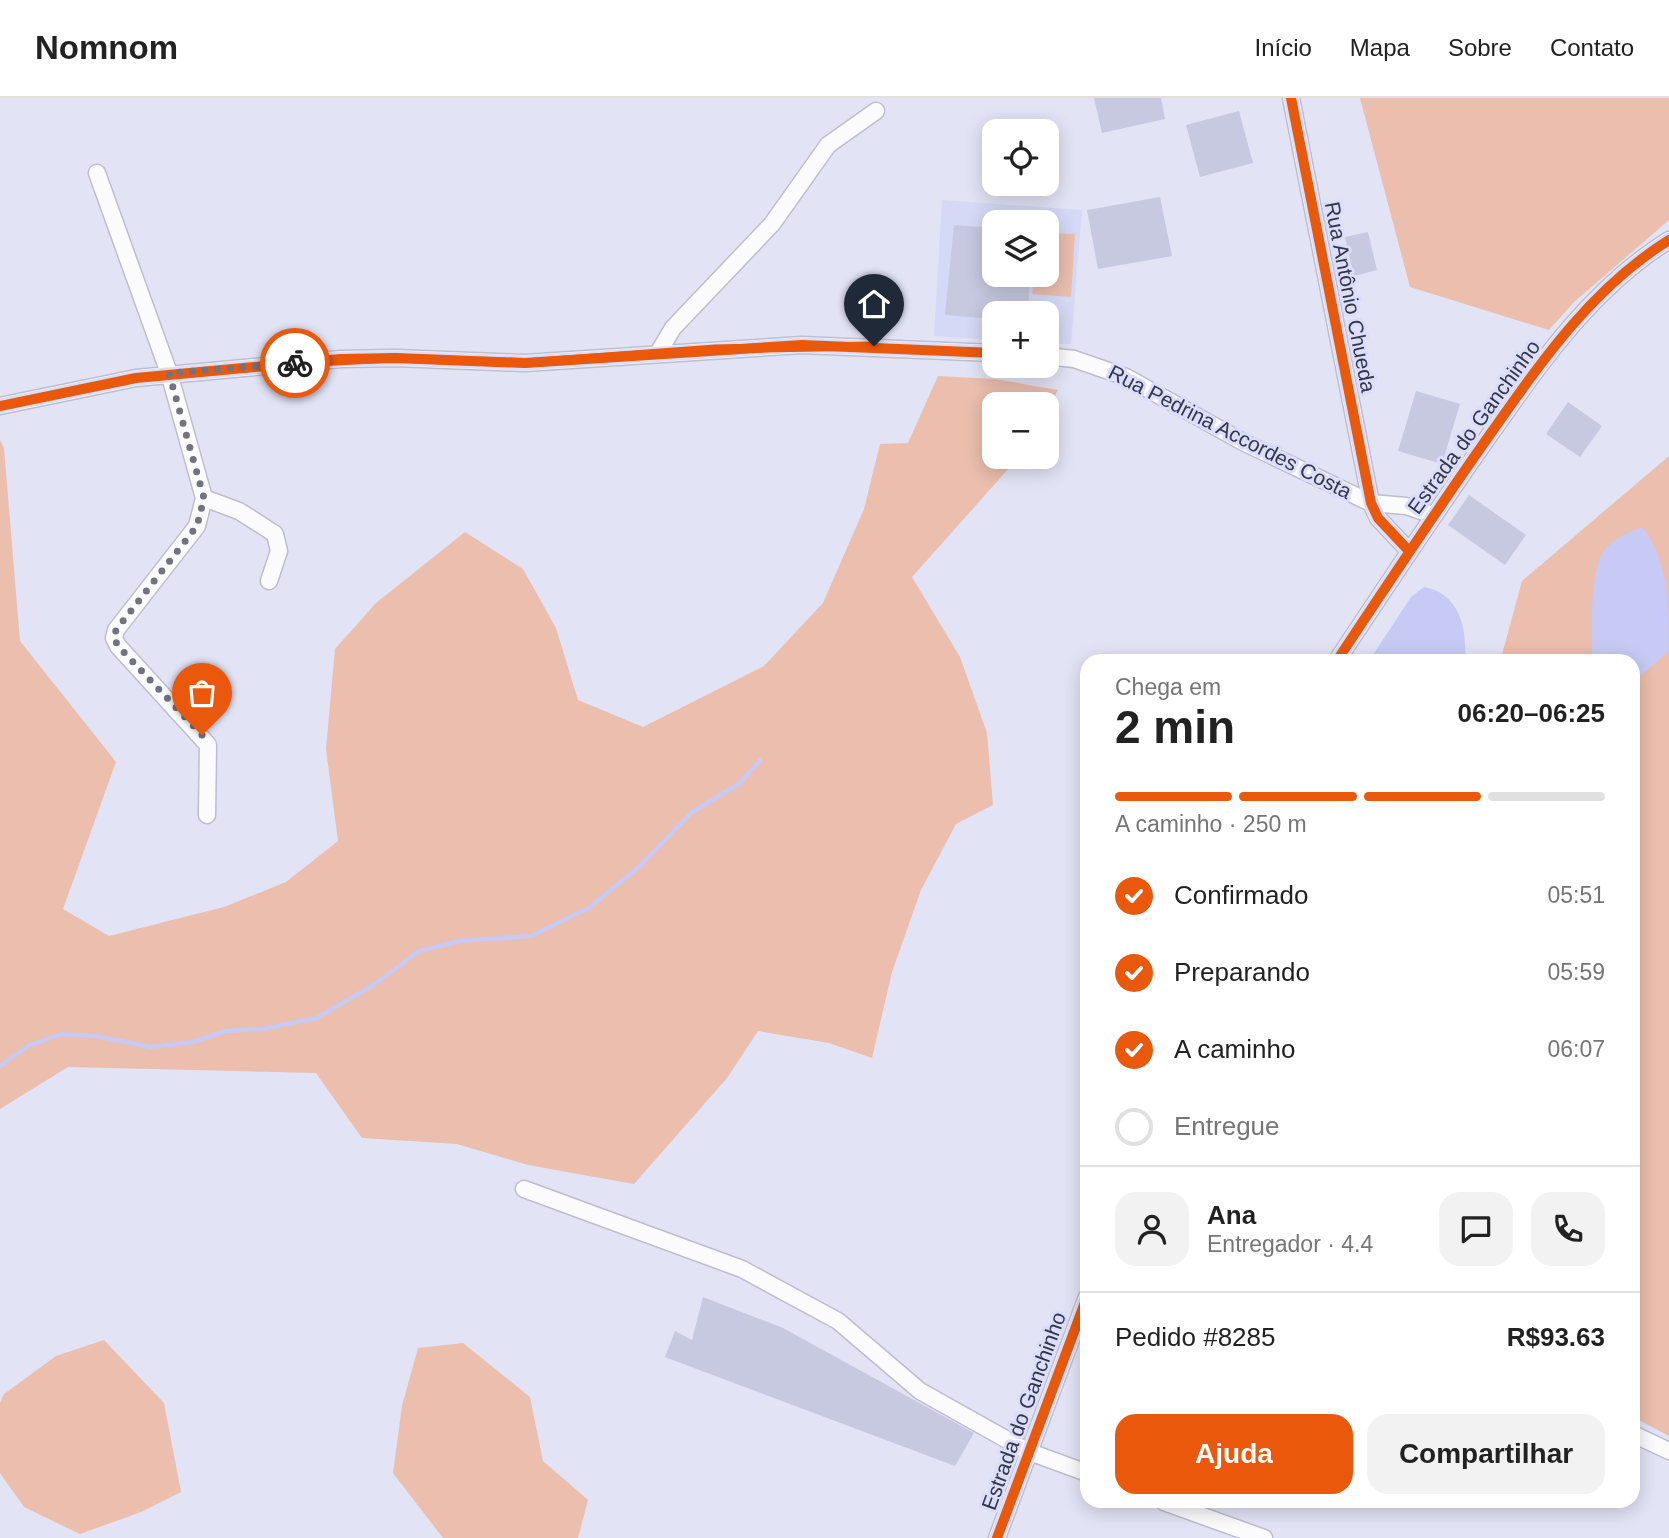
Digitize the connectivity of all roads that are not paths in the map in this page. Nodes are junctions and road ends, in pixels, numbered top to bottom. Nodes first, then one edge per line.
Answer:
1 (1291, 98) edge
2 (876, 111) dead end
3 (97, 173) dead end
4 (1669, 240) edge
5 (982, 352) edge
6 (658, 353) junction
7 (1059, 357) edge
8 (169, 373) junction
9 (0, 406) edge
10 (204, 498) junction
11 (1371, 503) junction
12 (1433, 516) junction
13 (1409, 551) junction
14 (269, 581) dead end
15 (1341, 654) edge
16 (207, 815) dead end
17 (524, 1189) dead end
18 (1080, 1315) edge
19 (1640, 1437) edge
20 (1027, 1451) junction
21 (1669, 1451) edge
22 (1080, 1470) edge
23 (1181, 1508) edge
24 (997, 1538) edge
25 (1264, 1538) edge

1 - 11 street, Rua Antônio Chueda
2 - 6 street
3 - 8 street
4 - 12 street, Estrada do Ganchinho
5 - 6 street
6 - 8 street
7 - 11 street, Rua Pedrina Accordes Costa
8 - 9 street
8 - 10 street
10 - 14 street
10 - 16 street
11 - 12 street, Rua Pedrina Accordes Costa
11 - 13 street, Rua Pedrina Accordes Costa
12 - 13 street, Estrada do Ganchinho
13 - 15 street, Estrada do Ganchinho
17 - 20 street
18 - 20 street, Estrada do Ganchinho
19 - 21 street
20 - 22 street
20 - 24 street, Estrada do Ganchinho
23 - 25 street

